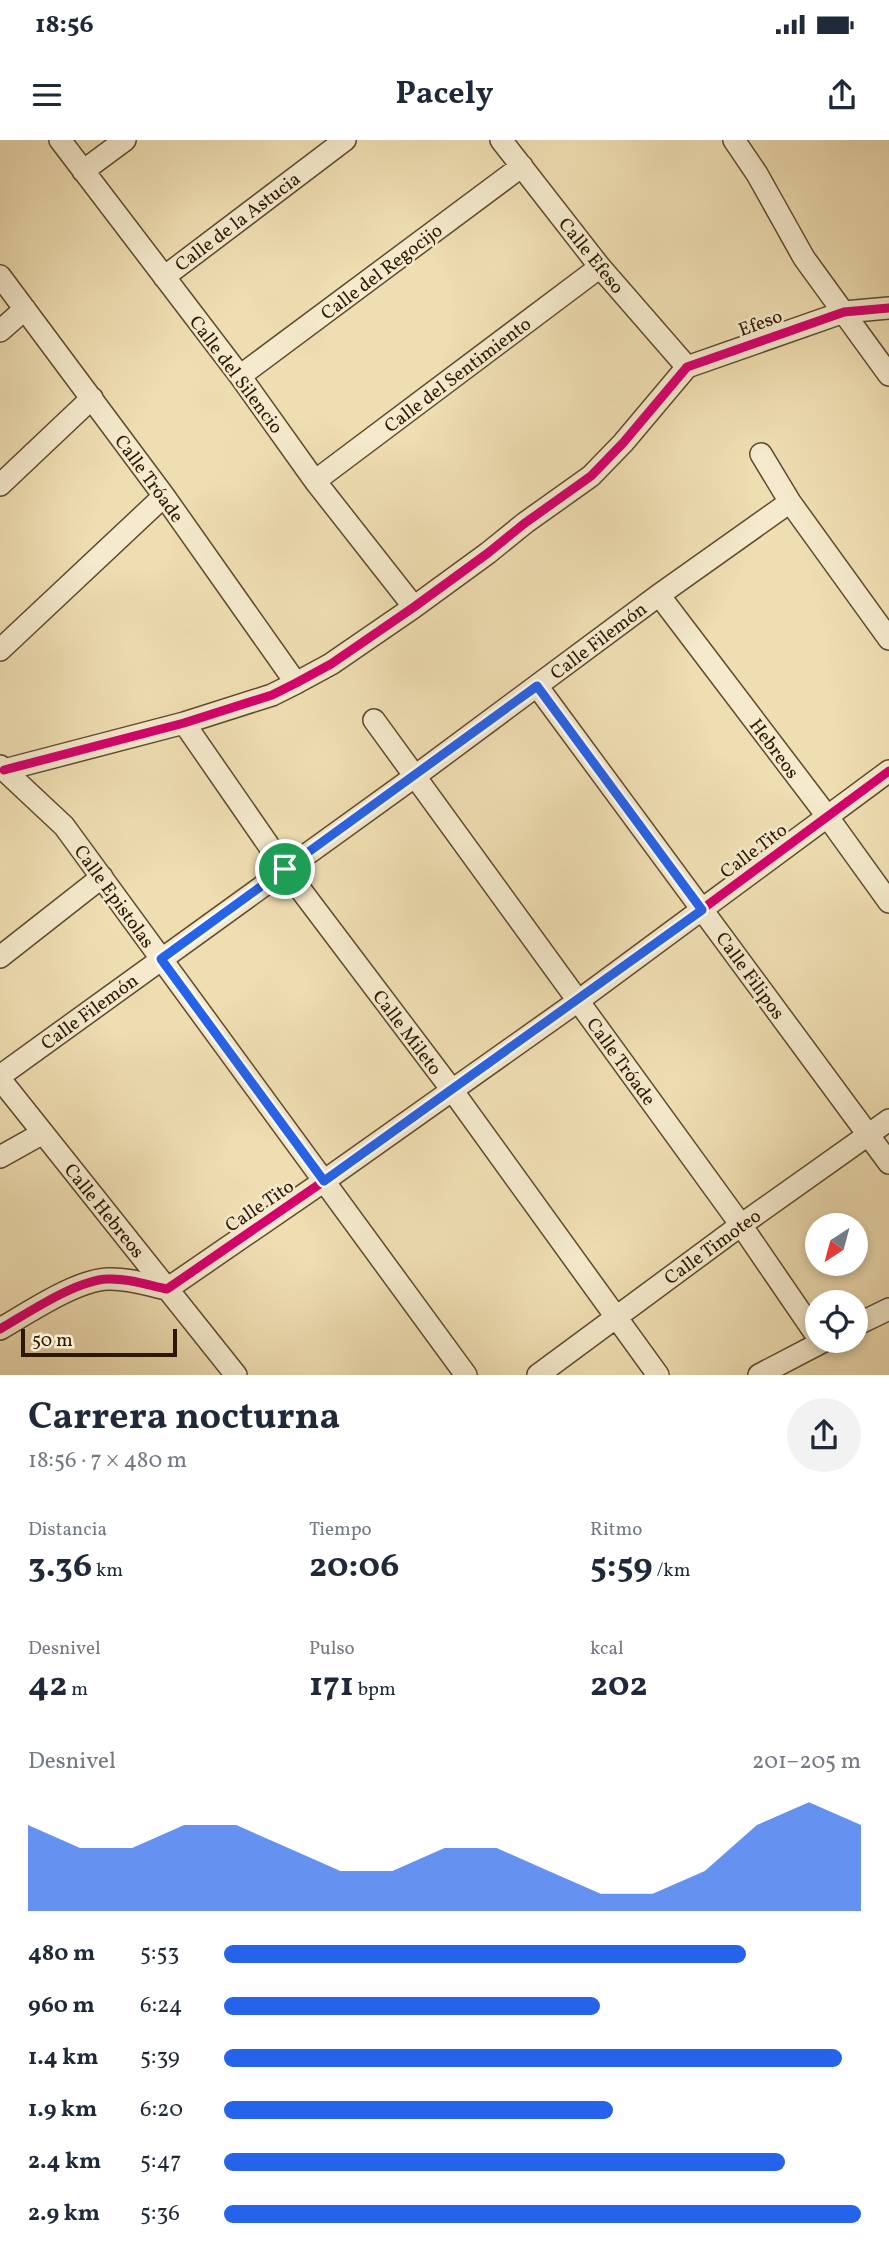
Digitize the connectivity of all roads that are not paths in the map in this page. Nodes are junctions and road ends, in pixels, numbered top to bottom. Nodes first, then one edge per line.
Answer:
1 (60, 140) edge
2 (125, 140) edge
3 (345, 140) edge
4 (501, 140) edge
5 (734, 140) edge
6 (522, 166) junction
7 (83, 171) junction
8 (600, 267) junction
9 (0, 276) edge
10 (164, 277) junction
11 (25, 309) junction
12 (889, 309) edge
13 (844, 312) junction
14 (0, 331) edge
15 (687, 367) junction
16 (889, 374) edge
17 (240, 376) junction
18 (92, 398) junction
19 (761, 454) dead end
20 (315, 481) junction
21 (0, 485) edge
22 (164, 496) junction
23 (790, 502) junction
24 (659, 595) junction
25 (414, 607) junction
26 (889, 639) edge
27 (0, 650) edge
28 (296, 683) junction
29 (537, 686) junction
30 (374, 720) dead end
31 (184, 723) junction
32 (2, 768) edge
33 (889, 771) edge
34 (414, 777) junction
35 (827, 816) junction
36 (285, 869) junction
37 (102, 877) junction
38 (889, 902) edge
39 (702, 910) junction
40 (0, 957) edge
41 (161, 959) junction
42 (578, 1001) junction
43 (0, 1077) edge
44 (452, 1090) junction
45 (889, 1119) edge
46 (43, 1133) junction
47 (869, 1135) junction
48 (0, 1157) edge
49 (889, 1163) edge
50 (324, 1181) junction
51 (741, 1225) junction
52 (167, 1289) junction
53 (889, 1309) edge
54 (616, 1317) junction
55 (805, 1317) edge
56 (868, 1319) edge
57 (0, 1329) edge
58 (805, 1349) edge
59 (236, 1375) edge
60 (466, 1375) edge
61 (538, 1375) edge
62 (658, 1375) edge
63 (759, 1375) edge

1 - 7 street, Calle del Silencio
2 - 7 street
3 - 10 street, Calle de la Astucia
4 - 6 street, Calle Efeso
5 - 13 street
6 - 8 street, Calle Efeso
6 - 17 street, Calle del Regocijo
7 - 10 street, Calle del Silencio
8 - 15 street, Calle Efeso
8 - 20 street, Calle del Sentimiento
9 - 11 street, Calle Tróade
10 - 17 street, Calle del Silencio
11 - 14 street
11 - 18 street, Calle Tróade
12 - 13 street, Efeso
13 - 15 street, Efeso
13 - 16 street
15 - 25 street
17 - 20 street, Calle del Silencio
18 - 21 street
18 - 22 street, Calle Tróade
19 - 23 street
20 - 25 street, Calle del Silencio
22 - 27 street
22 - 28 street, Calle Tróade
23 - 24 street, Calle Filemón
23 - 26 street
24 - 29 street, Calle Filemón
24 - 35 street, Hebreos
25 - 28 street
28 - 31 street
29 - 34 street, Calle Filemón
29 - 39 street, Calle Filipos
30 - 34 street, Calle Tróade
31 - 32 street
31 - 36 street, Calle Mileto
32 - 37 street, Calle Epistolas
33 - 35 street, Calle Tito
34 - 36 street, Calle Filemón
34 - 42 street, Calle Tróade
35 - 38 street, Hebreos
35 - 39 street, Calle Tito
36 - 41 street, Calle Filemón
36 - 44 street, Calle Mileto
37 - 40 street
37 - 41 street, Calle Epistolas
39 - 42 street, Calle Tito
39 - 47 street, Calle Filipos
41 - 43 street, Calle Filemón
41 - 50 street, Calle Epistolas
42 - 44 street, Calle Tito
42 - 51 street, Calle Tróade
43 - 46 street, Calle Hebreos
44 - 50 street, Calle Tito
44 - 54 street, Calle Mileto
45 - 47 street, Calle Timoteo
46 - 48 street
46 - 52 street, Calle Hebreos
47 - 49 street, Calle Filipos
47 - 51 street, Calle Timoteo
50 - 52 street, Calle Tito
50 - 60 street, Calle Epistolas
51 - 54 street, Calle Timoteo
51 - 55 street, Calle Tróade
52 - 57 street
52 - 59 street, Calle Hebreos
53 - 56 street
54 - 61 street, Calle Timoteo
54 - 62 street, Calle Mileto
58 - 63 street

